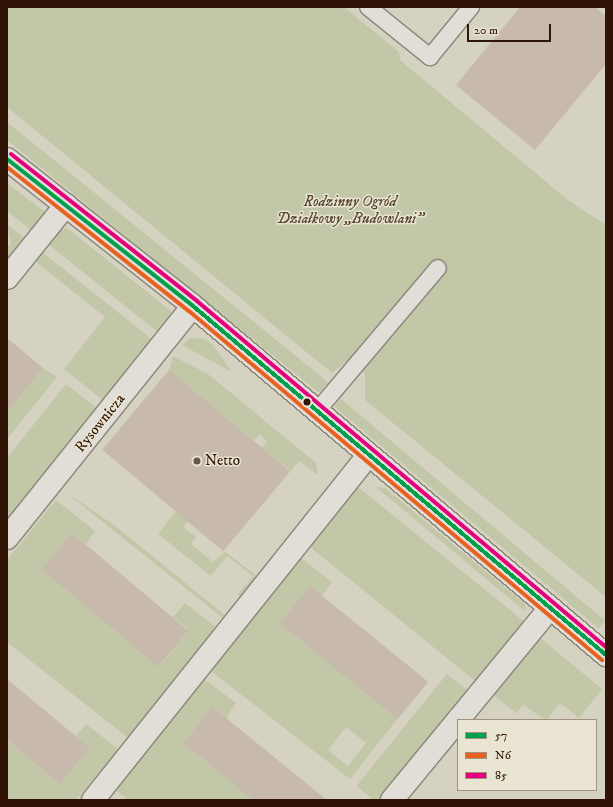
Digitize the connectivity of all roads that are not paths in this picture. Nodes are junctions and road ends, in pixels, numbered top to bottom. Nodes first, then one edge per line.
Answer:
1 (368, 7) edge
2 (471, 7) edge
3 (7, 159) edge
4 (66, 204) junction
5 (438, 268) dead end
6 (7, 278) edge
7 (193, 306) junction
8 (317, 411) junction
9 (368, 456) junction
10 (7, 538) edge
11 (550, 608) junction
12 (606, 654) edge
13 (459, 719) edge
14 (457, 721) edge
15 (93, 800) edge
16 (392, 800) edge

1 - 2 lane
3 - 4 street
4 - 6 street
4 - 7 street
5 - 8 lane
7 - 8 street
7 - 10 street, Rysownicza
8 - 9 street
9 - 11 street
9 - 15 street
11 - 12 street
11 - 13 street
14 - 16 street

